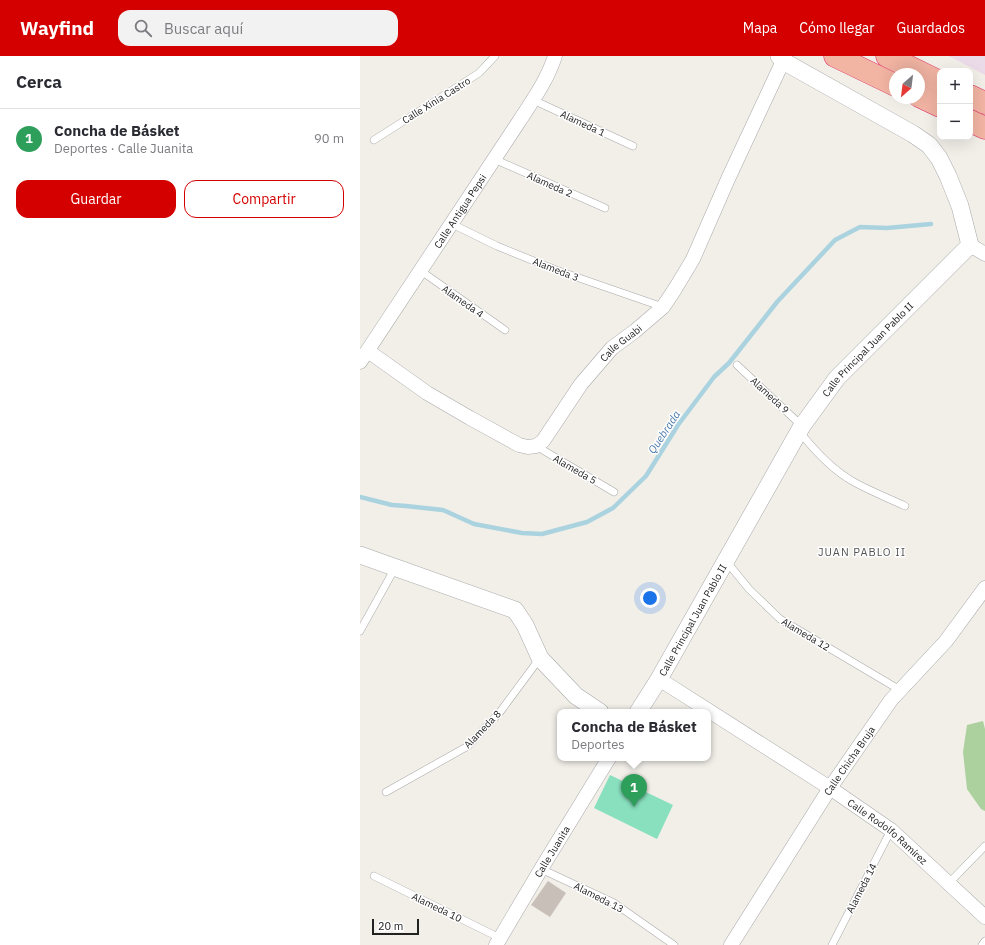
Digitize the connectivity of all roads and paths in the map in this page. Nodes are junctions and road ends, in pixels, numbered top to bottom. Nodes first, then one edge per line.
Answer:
1 (494, 56) edge
2 (555, 56) edge
3 (835, 56) edge
4 (894, 58) edge
5 (781, 59) edge
6 (937, 80) edge
7 (889, 82) edge
8 (973, 97) edge
9 (925, 99) edge
10 (533, 100) junction
11 (985, 103) edge
12 (937, 105) edge
13 (973, 122) edge
14 (985, 128) edge
15 (374, 140) dead end
16 (633, 146) dead end
17 (494, 159) junction
18 (605, 208) dead end
19 (452, 224) junction
20 (970, 246) junction
21 (985, 254) edge
22 (421, 271) junction
23 (663, 307) junction
24 (505, 330) dead end
25 (368, 351) junction
26 (360, 362) edge
27 (737, 365) dead end
28 (801, 428) junction
29 (536, 446) junction
30 (614, 492) dead end
31 (905, 506) dead end
32 (360, 555) edge
33 (726, 561) junction
34 (396, 568) junction
35 (985, 588) edge
36 (360, 631) edge
37 (540, 658) junction
38 (659, 679) junction
39 (900, 690) junction
40 (596, 709) edge
41 (640, 709) edge
42 (706, 709) edge
43 (711, 712) edge
44 (607, 761) edge
45 (830, 788) junction
46 (386, 792) dead end
47 (891, 830) junction
48 (985, 846) edge
49 (540, 869) junction
50 (374, 876) dead end
51 (948, 883) junction
52 (985, 917) edge
53 (985, 941) edge
54 (498, 942) edge
55 (674, 945) edge
56 (731, 945) edge
57 (832, 945) edge
58 (982, 945) edge

1 - 15 lane, Calle Xinia Castro
2 - 10 street, Calle Antigua Pepsi
3 - 7 highway
4 - 6 highway
5 - 20 street
5 - 23 street, Calle Guabi
8 - 11 highway
9 - 12 highway
10 - 16 lane, Alameda 1
10 - 17 street, Calle Antigua Pepsi
13 - 14 highway
17 - 18 lane, Alameda 2
17 - 19 street, Calle Antigua Pepsi
19 - 22 street, Calle Antigua Pepsi
19 - 23 lane, Alameda 3
20 - 21 street
20 - 28 street, Calle Principal Juan Pablo II
22 - 24 lane, Alameda 4
22 - 25 street, Calle Antigua Pepsi
23 - 29 street, Calle Guabi
25 - 26 street, Calle Antigua Pepsi
25 - 29 street
27 - 28 lane, Alameda 9
28 - 31 lane, Alameda 9
28 - 33 street, Calle Principal Juan Pablo II
29 - 30 lane, Alameda 5
32 - 34 street
33 - 38 street, Calle Principal Juan Pablo II
33 - 39 lane, Alameda 12
34 - 36 lane
34 - 37 street
35 - 39 street, Calle Chicha Bruja
37 - 40 street
37 - 46 lane, Alameda 8
38 - 41 street, Calle Principal Juan Pablo II
38 - 42 street, Calle Rodolfo Ramírez
39 - 45 street, Calle Chicha Bruja
43 - 45 street, Calle Rodolfo Ramírez
44 - 49 street, Calle Juanita
45 - 47 street, Calle Rodolfo Ramírez
45 - 56 street, Calle Chicha Bruja
47 - 51 street, Calle Rodolfo Ramírez
47 - 57 lane, Alameda 14
48 - 51 lane
49 - 54 street, Calle Juanita
49 - 55 lane, Alameda 13
50 - 54 lane, Alameda 10
51 - 52 street, Calle Rodolfo Ramírez
53 - 58 lane

